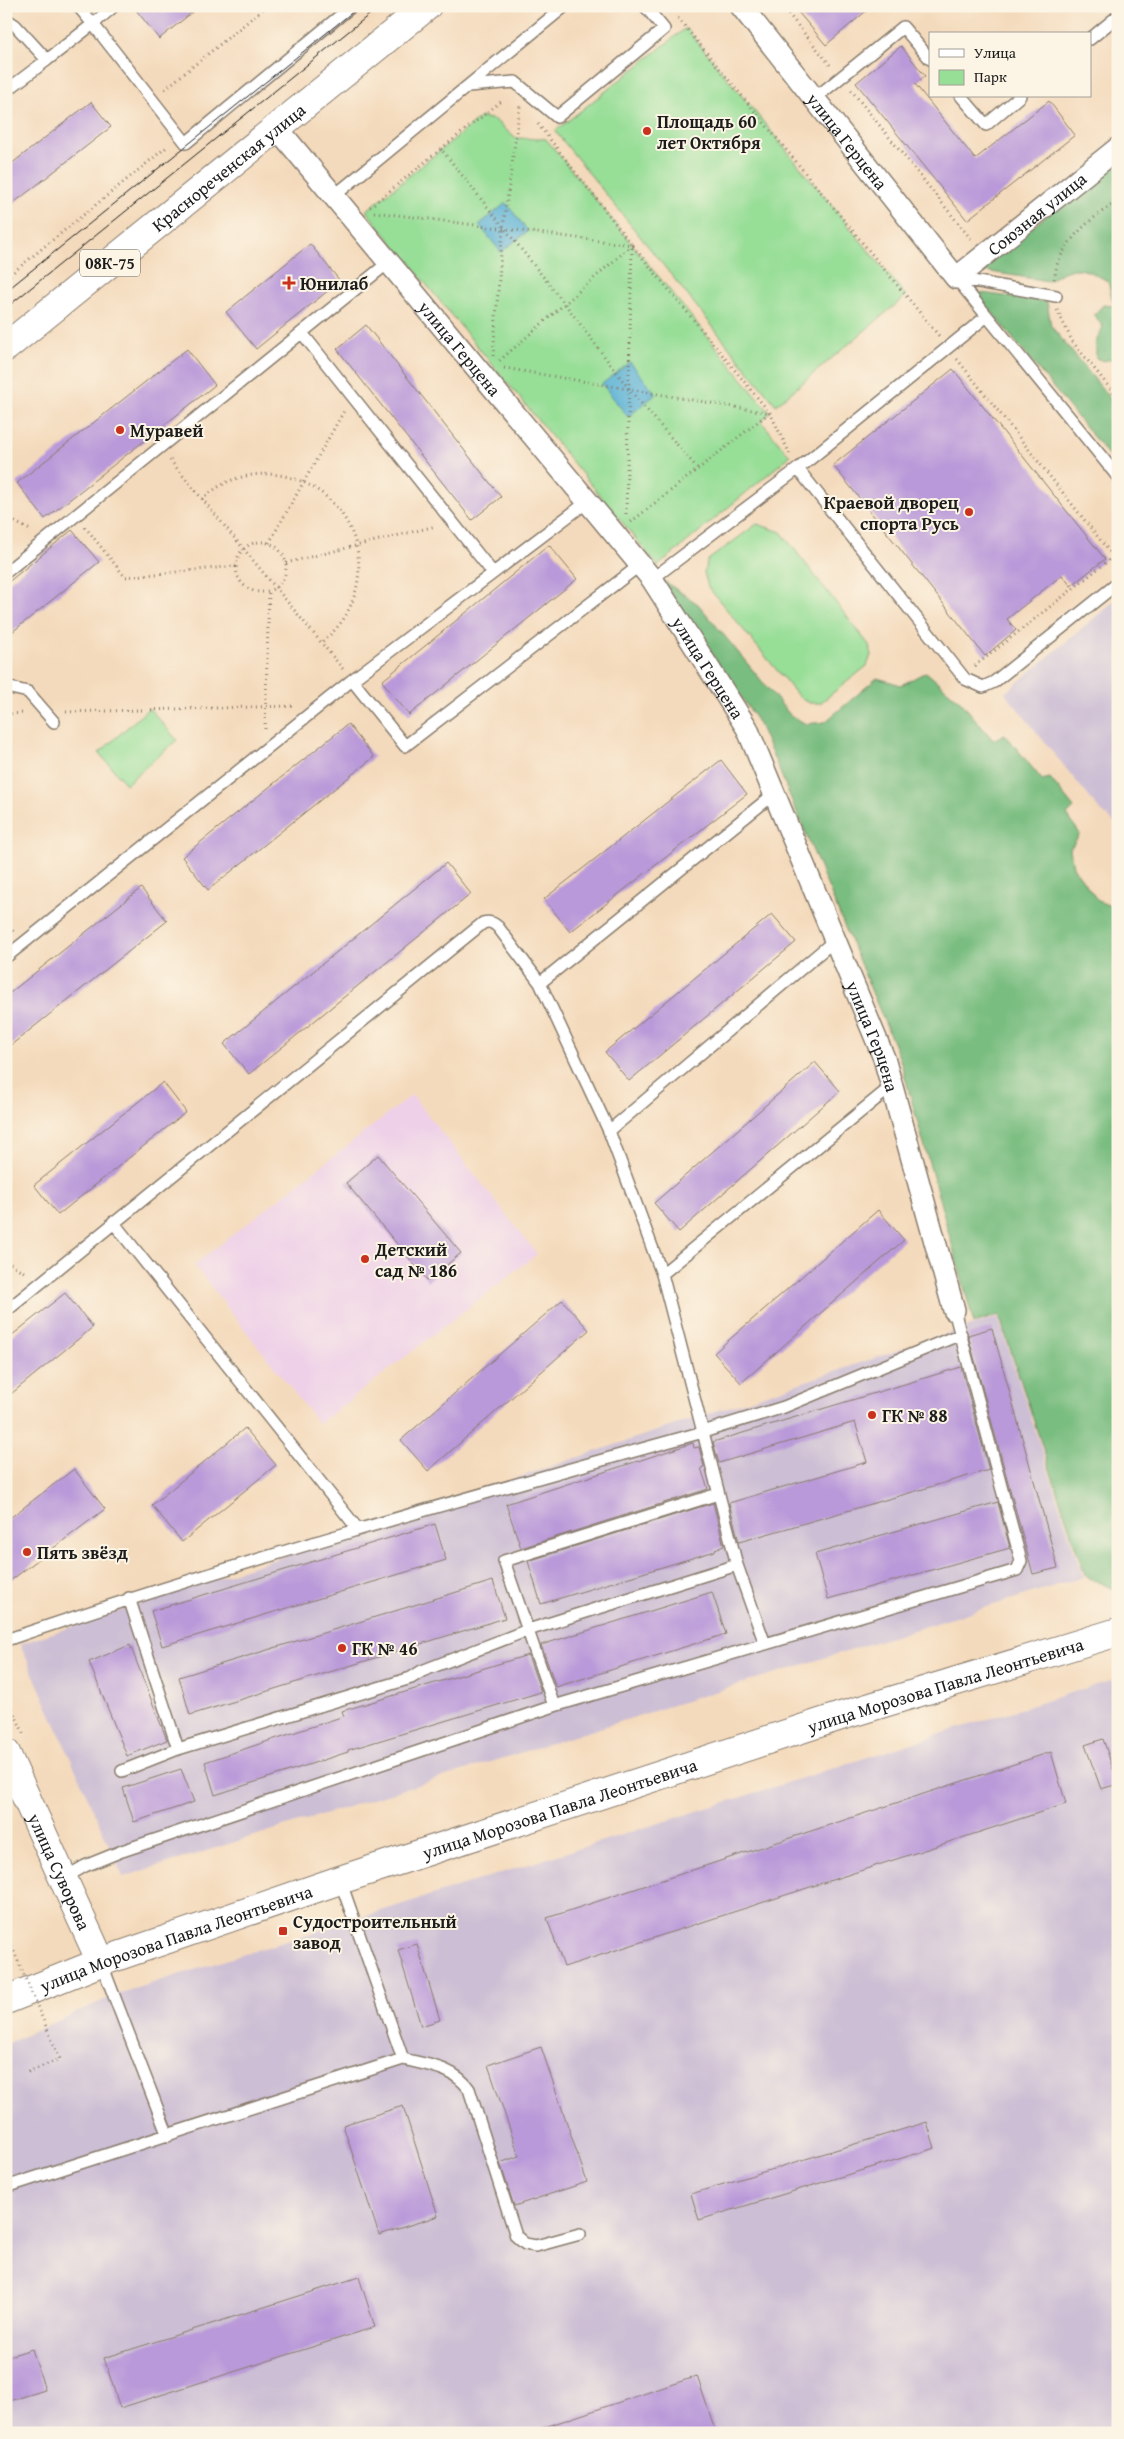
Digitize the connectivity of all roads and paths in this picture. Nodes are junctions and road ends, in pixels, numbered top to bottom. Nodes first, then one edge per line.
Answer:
1 (78, 6) edge
2 (114, 6) edge
3 (267, 6) edge
4 (352, 6) edge
5 (427, 6) edge
6 (566, 6) edge
7 (645, 6) edge
8 (740, 6) edge
9 (782, 6) edge
10 (674, 14) dead end
11 (1118, 16) edge
12 (6, 19) edge
13 (93, 24) junction
14 (1092, 37) edge
15 (929, 58) edge
16 (47, 60) junction
17 (841, 77) junction
18 (468, 86) junction
19 (6, 91) edge
20 (506, 96) dead end
21 (963, 98) edge
22 (1018, 98) edge
23 (152, 99) junction
24 (814, 99) junction
25 (526, 109) dead end
26 (532, 116) dead end
27 (278, 129) junction
28 (1118, 148) edge
29 (441, 149) junction
30 (334, 196) junction
31 (1118, 201) edge
32 (503, 228) junction
33 (632, 245) junction
34 (984, 255) junction
35 (389, 262) junction
36 (956, 278) junction
37 (1056, 296) junction
38 (565, 304) junction
39 (987, 316) junction
40 (302, 333) junction
41 (6, 346) edge
42 (948, 348) junction
43 (493, 366) junction
44 (629, 389) junction
45 (352, 396) junction
46 (1118, 398) edge
47 (770, 413) junction
48 (160, 448) junction
49 (698, 469) junction
50 (798, 469) junction
51 (1118, 477) edge
52 (303, 482) junction
53 (202, 499) junction
54 (587, 502) junction
55 (77, 516) junction
56 (6, 517) edge
57 (452, 522) junction
58 (48, 539) junction
59 (269, 543) junction
60 (356, 546) junction
61 (243, 549) junction
62 (1118, 553) edge
63 (1113, 556) junction
64 (286, 563) junction
65 (236, 566) junction
66 (6, 572) edge
67 (646, 572) junction
68 (493, 573) junction
69 (1118, 582) edge
70 (275, 588) junction
71 (269, 589) junction
72 (321, 643) junction
73 (972, 668) dead end
74 (352, 680) junction
75 (6, 687) edge
76 (320, 706) junction
77 (266, 707) junction
78 (6, 714) edge
79 (50, 717) junction
80 (264, 750) junction
81 (774, 794) junction
82 (835, 940) junction
83 (6, 957) edge
84 (540, 983) junction
85 (892, 1086) junction
86 (609, 1131) junction
87 (114, 1222) junction
88 (6, 1261) edge
89 (662, 1274) junction
90 (40, 1283) junction
91 (6, 1310) edge
92 (954, 1310) joint
93 (961, 1334) junction
94 (703, 1432) junction
95 (718, 1494) junction
96 (357, 1528) junction
97 (737, 1565) junction
98 (129, 1598) junction
99 (528, 1630) junction
100 (1118, 1632) edge
101 (6, 1640) edge
102 (765, 1644) junction
103 (554, 1706) junction
104 (178, 1749) junction
105 (6, 1753) edge
106 (122, 1771) dead end
107 (64, 1878) junction
108 (340, 1880) junction
109 (6, 1932) edge
110 (101, 1962) junction
111 (6, 2000) edge
112 (403, 2059) junction
113 (28, 2072) dead end
114 (168, 2136) junction
115 (6, 2187) edge
116 (580, 2234) dead end

1 - 13 lane
2 - 13 lane
3 - 23 path
4 - 23 lane
5 - 27 main road, Краснореченская улица / 08К-75
6 - 18 lane
7 - 18 lane
8 - 24 street, улица Герцена
9 - 17 path
10 - 42 path
11 - 14 lane
12 - 16 lane
13 - 16 lane
13 - 23 lane
15 - 17 lane
16 - 19 lane
17 - 24 lane
17 - 34 path
18 - 30 lane
20 - 29 path
21 - 22 lane
24 - 36 street, улица Герцена
25 - 32 path
26 - 33 path
27 - 30 street, улица Герцена
27 - 41 main road, Краснореченская улица / 08К-75
28 - 34 street, Союзная улица
29 - 32 path
29 - 32 path
30 - 35 street, улица Герцена
31 - 37 path
32 - 33 path
32 - 38 path
32 - 43 path
33 - 38 path
33 - 44 path
33 - 47 path
34 - 36 street, Союзная улица
35 - 40 lane
35 - 54 street, улица Герцена
36 - 37 lane
36 - 39 lane
37 - 46 path
38 - 43 path
38 - 44 path
39 - 42 lane
39 - 51 lane
40 - 45 lane
40 - 48 lane
42 - 50 lane
42 - 63 path
43 - 44 path
44 - 47 path
44 - 49 path
44 - 49 path
45 - 52 path
45 - 57 lane
47 - 49 path
47 - 50 path
48 - 53 path
48 - 55 lane
50 - 67 lane
50 - 69 lane
52 - 53 path
52 - 59 path
52 - 60 path
53 - 61 path
54 - 67 street, улица Герцена
54 - 68 lane
55 - 58 lane
55 - 65 path
56 - 58 path
57 - 60 path
57 - 68 lane
58 - 66 lane
59 - 61 path
59 - 64 path
60 - 64 path
60 - 72 path
61 - 65 path
61 - 70 path
62 - 63 path
63 - 73 path
64 - 70 path
65 - 71 path
67 - 74 lane
67 - 81 street, улица Герцена
68 - 74 lane
70 - 71 path
70 - 72 path
71 - 77 path
72 - 74 path
74 - 76 lane
75 - 79 lane
76 - 77 path
76 - 80 lane
77 - 79 path
77 - 80 path
78 - 79 path
80 - 83 lane
81 - 82 street, улица Герцена
81 - 84 lane
82 - 85 street, улица Герцена
82 - 86 lane
84 - 86 lane
84 - 87 lane
85 - 89 lane
85 - 92 street, улица Герцена
86 - 89 lane
87 - 90 lane
87 - 96 lane
88 - 90 path
89 - 94 lane
90 - 91 lane
92 - 93 lane
93 - 94 lane
93 - 102 lane
94 - 95 lane
94 - 96 lane
95 - 97 lane
95 - 99 lane
96 - 98 lane
97 - 99 lane
97 - 102 lane
98 - 101 lane
98 - 104 lane
99 - 103 lane
99 - 104 lane
100 - 108 main road, улица Морозова Павла Леонтьевича
102 - 103 lane
103 - 107 lane
104 - 106 lane
105 - 107 main road, улица Суворова
107 - 110 main road, улица Суворова
108 - 110 main road, улица Морозова Павла Леонтьевича
108 - 112 lane
109 - 113 path, bridge
110 - 111 main road, улица Морозова Павла Леонтьевича
110 - 114 lane
112 - 114 lane
112 - 116 lane
114 - 115 lane

